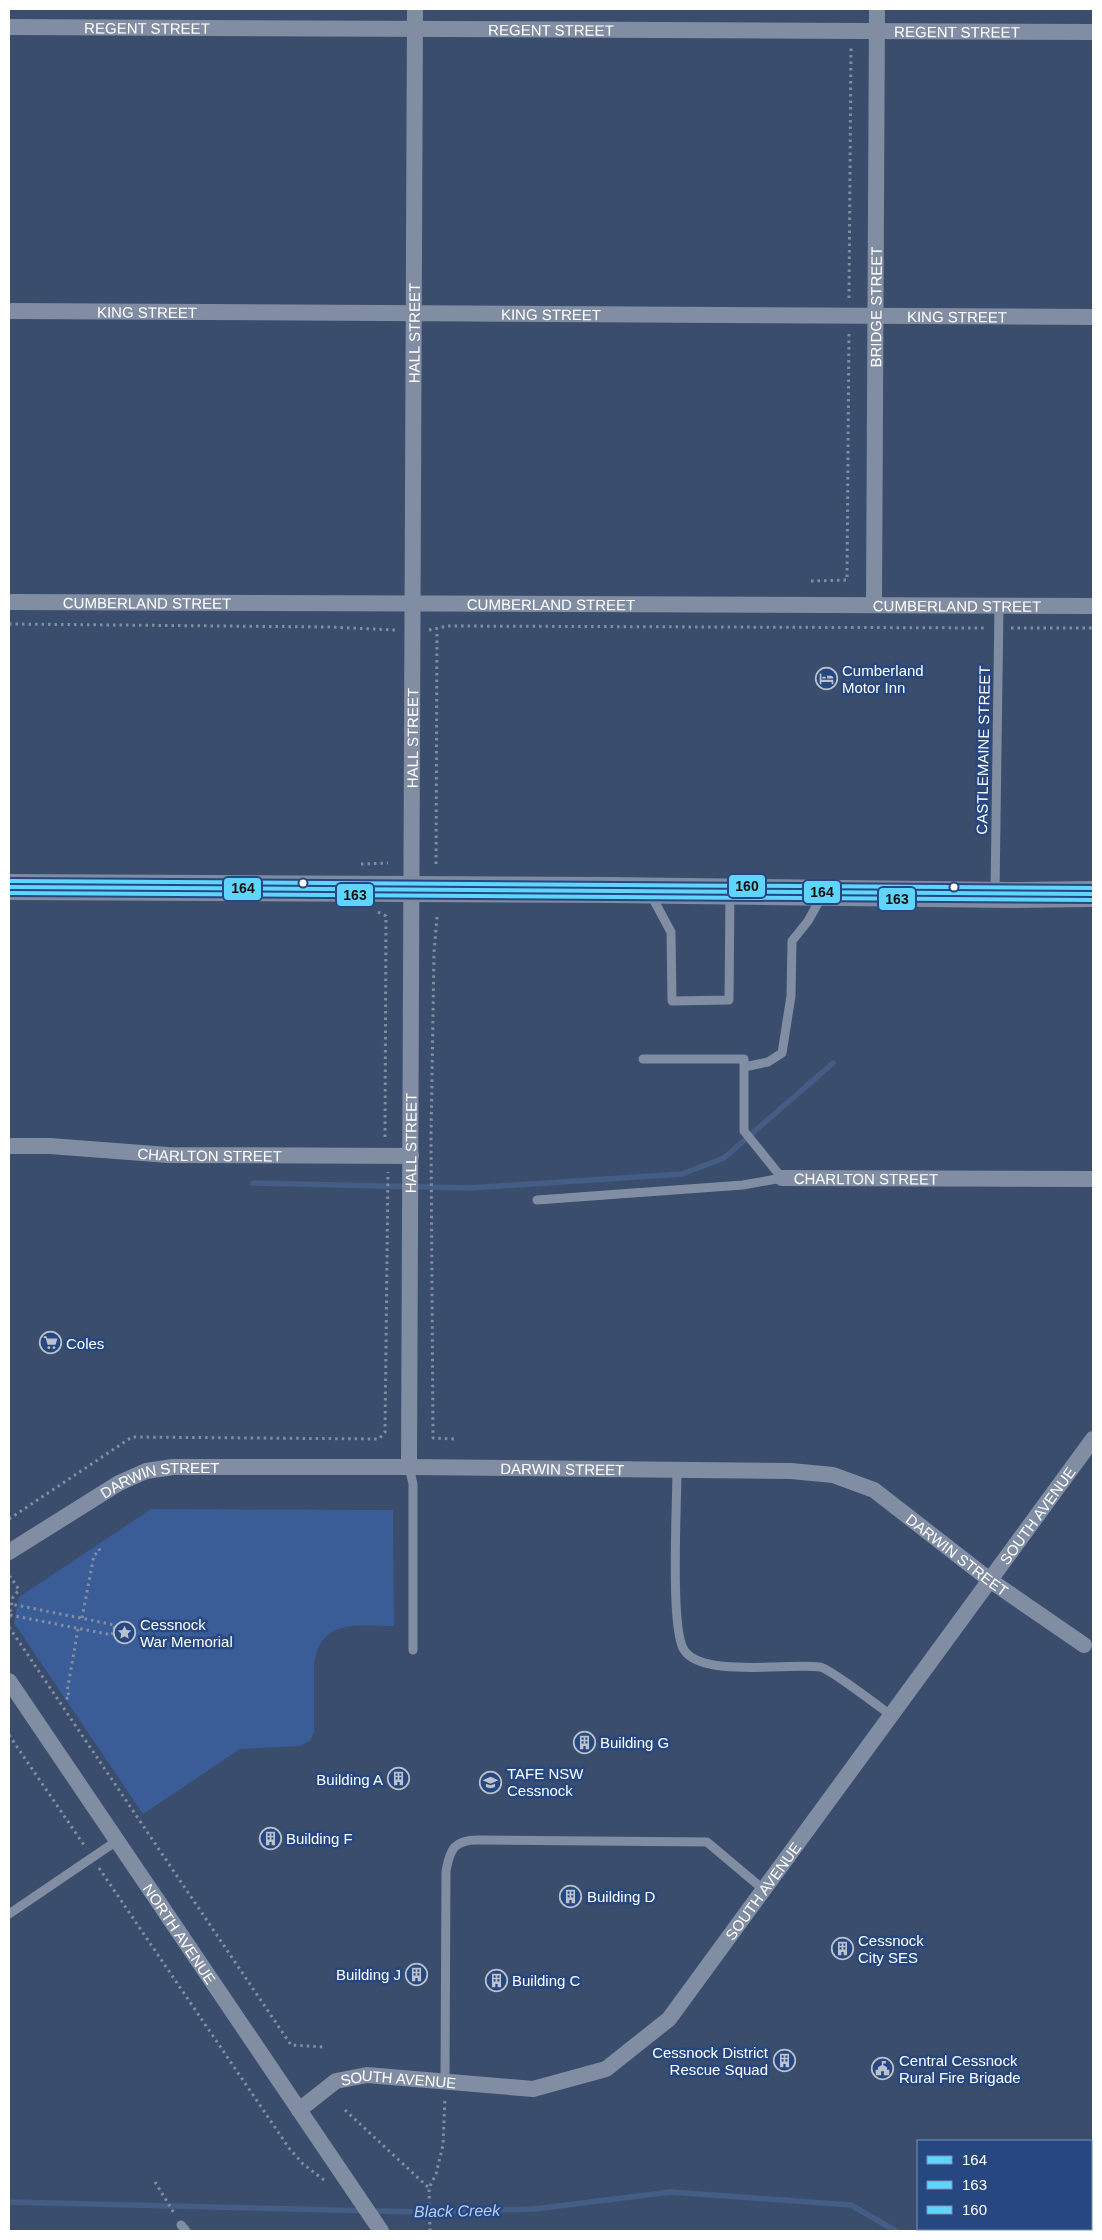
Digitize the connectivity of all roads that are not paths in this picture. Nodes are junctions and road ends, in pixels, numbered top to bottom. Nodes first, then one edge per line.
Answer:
1 (415, 9) edge
2 (877, 9) edge
3 (9, 27) edge
4 (415, 29) junction
5 (876, 31) junction
6 (1093, 32) edge
7 (9, 311) edge
8 (414, 313) junction
9 (875, 315) junction
10 (1093, 317) edge
11 (9, 602) edge
12 (413, 603) junction
13 (874, 605) junction
14 (999, 606) junction
15 (1093, 606) edge
16 (9, 887) edge
17 (411, 888) junction
18 (648, 890) junction
19 (730, 891) junction
20 (824, 892) junction
21 (1093, 894) edge
22 (994, 895) junction
23 (643, 1059) dead end
24 (744, 1067) junction
25 (9, 1146) edge
26 (411, 1156) junction
27 (782, 1178) junction
28 (1093, 1179) edge
29 (538, 1200) dead end
30 (1093, 1439) edge
31 (409, 1467) junction
32 (677, 1470) junction
33 (9, 1552) edge
34 (991, 1581) junction
35 (1084, 1645) dead end
36 (413, 1650) dead end
37 (9, 1681) edge
38 (892, 1716) junction
39 (118, 1840) junction
40 (764, 1890) junction
41 (9, 1914) edge
42 (445, 2082) junction
43 (299, 2110) junction
44 (381, 2231) edge

1 - 4 street, HALL STREET
2 - 5 street, BRIDGE STREET
3 - 4 street, REGENT STREET
4 - 5 street, REGENT STREET
4 - 8 street, HALL STREET
5 - 6 street, REGENT STREET
5 - 9 street, BRIDGE STREET
7 - 8 street, KING STREET
8 - 9 street, KING STREET
8 - 12 street, HALL STREET
9 - 10 street, KING STREET
9 - 13 street, BRIDGE STREET
11 - 12 street, CUMBERLAND STREET
12 - 13 street, CUMBERLAND STREET
12 - 17 street, HALL STREET
13 - 14 street, CUMBERLAND STREET
14 - 15 street, CUMBERLAND STREET
14 - 22 lane, CASTLEMAINE STREET
16 - 17 main road
17 - 18 main road
17 - 26 street, HALL STREET
18 - 19 main road
18 - 19 lane
19 - 20 main road
20 - 22 main road
20 - 24 lane
21 - 22 main road
23 - 24 lane
24 - 27 lane, CHARLTON STREET
25 - 26 street, CHARLTON STREET
26 - 31 street, HALL STREET
27 - 28 street, CHARLTON STREET
27 - 29 lane
30 - 34 street, SOUTH AVENUE
31 - 32 street, DARWIN STREET
31 - 33 street, DARWIN STREET
31 - 36 lane
32 - 34 street, DARWIN STREET
32 - 38 lane
34 - 35 street, DARWIN STREET
34 - 38 street, SOUTH AVENUE
37 - 39 street, NORTH AVENUE
38 - 40 street, SOUTH AVENUE
39 - 41 lane
39 - 43 street, NORTH AVENUE
40 - 42 street, SOUTH AVENUE
40 - 42 lane
42 - 43 street, SOUTH AVENUE
43 - 44 street, NORTH AVENUE

